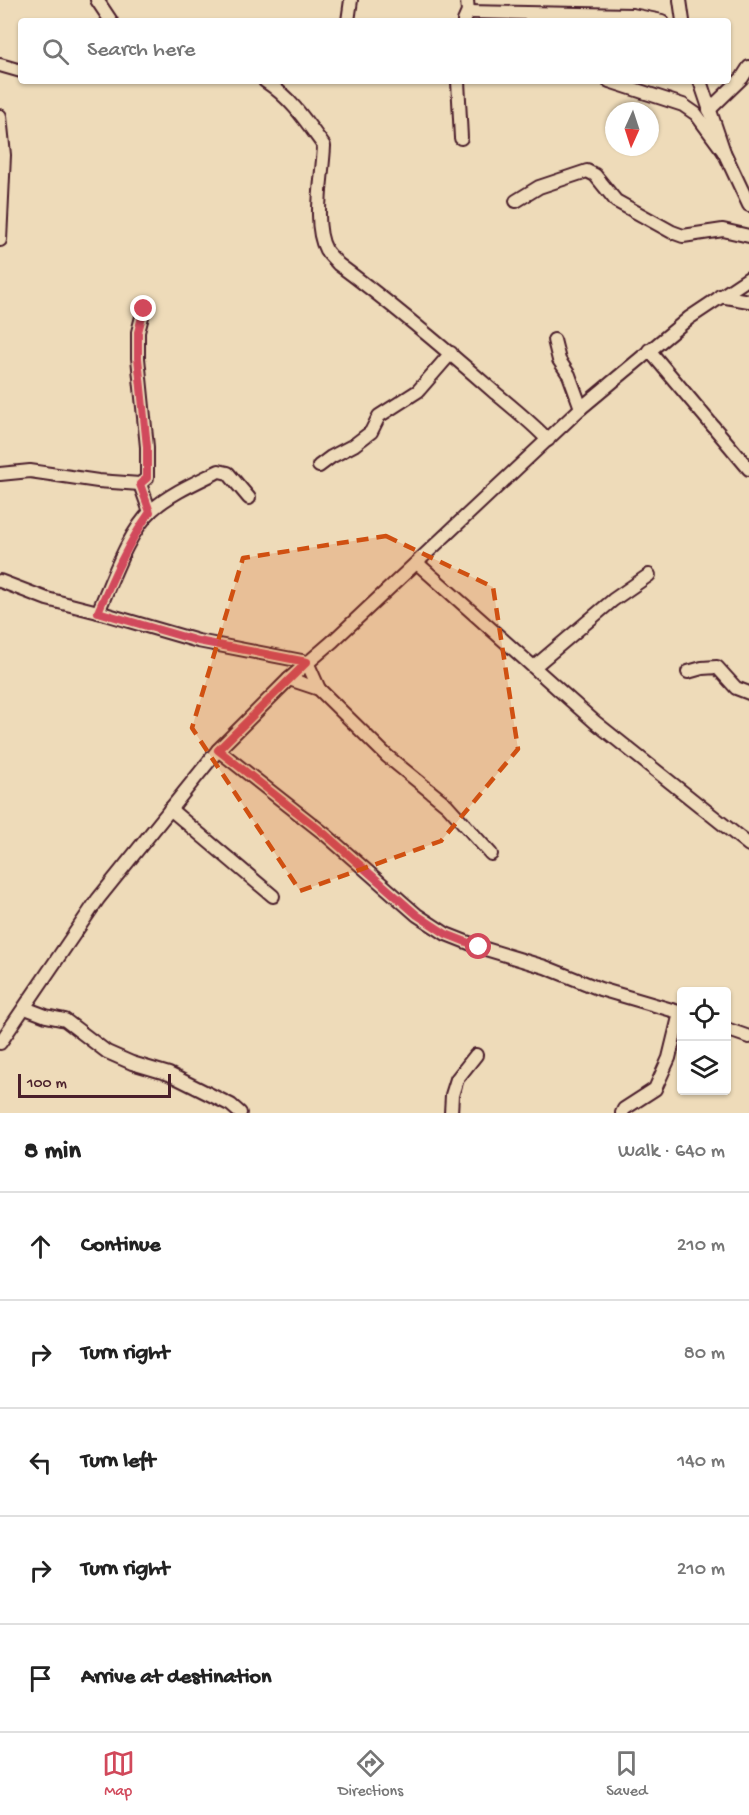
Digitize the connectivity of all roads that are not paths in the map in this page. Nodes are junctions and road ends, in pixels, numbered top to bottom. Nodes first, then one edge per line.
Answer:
1 (97, 0) edge
2 (351, 0) edge
3 (680, 0) edge
4 (467, 11) edge
5 (109, 18) edge
6 (348, 18) edge
7 (647, 18) edge
8 (683, 18) edge
9 (0, 65) edge
10 (749, 67) edge
11 (18, 70) edge
12 (270, 84) edge
13 (458, 84) edge
14 (618, 84) edge
15 (701, 84) edge
16 (709, 110) junction
17 (0, 116) edge
18 (461, 138) dead end
19 (724, 152) junction
20 (516, 201) dead end
21 (749, 205) edge
22 (749, 236) edge
23 (0, 240) edge
24 (749, 278) edge
25 (720, 296) junction
26 (749, 301) edge
27 (144, 309) dead end
28 (554, 340) dead end
29 (650, 350) junction
30 (452, 353) junction
31 (581, 408) junction
32 (548, 440) junction
33 (319, 466) dead end
34 (749, 468) edge
35 (0, 474) edge
36 (140, 484) junction
37 (249, 498) dead end
38 (150, 512) junction
39 (417, 563) junction
40 (649, 575) dead end
41 (0, 581) edge
42 (98, 612) junction
43 (307, 662) junction
44 (534, 667) junction
45 (688, 672) dead end
46 (289, 679) junction
47 (318, 689) junction
48 (749, 693) edge
49 (218, 750) junction
50 (170, 809) junction
51 (749, 845) edge
52 (491, 854) dead end
53 (273, 896) dead end
54 (25, 1008) junction
55 (677, 1012) edge
56 (677, 1028) edge
57 (731, 1031) edge
58 (749, 1037) edge
59 (0, 1043) edge
60 (476, 1055) dead end
61 (627, 1112) edge
62 (240, 1113) edge
63 (451, 1113) edge

1 - 5 street
2 - 6 street
3 - 8 street
4 - 7 street
9 - 11 street
10 - 16 street
12 - 30 street
13 - 18 street
14 - 19 street
15 - 16 street
16 - 19 street
17 - 23 street
19 - 21 street
20 - 22 street
24 - 25 street
25 - 26 street
25 - 29 street
27 - 36 street
28 - 31 street
29 - 31 street
29 - 34 street
30 - 32 street
30 - 33 street
31 - 32 street
32 - 39 street
35 - 36 street
36 - 38 street
37 - 38 street
38 - 42 street
39 - 43 street
39 - 44 street
40 - 44 street
41 - 42 street
42 - 43 street
43 - 46 street
43 - 47 street
44 - 51 street
45 - 48 street
46 - 47 street
46 - 49 street
47 - 52 street
49 - 50 street
49 - 55 street
50 - 53 street
50 - 54 street
54 - 59 street
54 - 62 street
56 - 61 street
57 - 58 street
60 - 63 street

